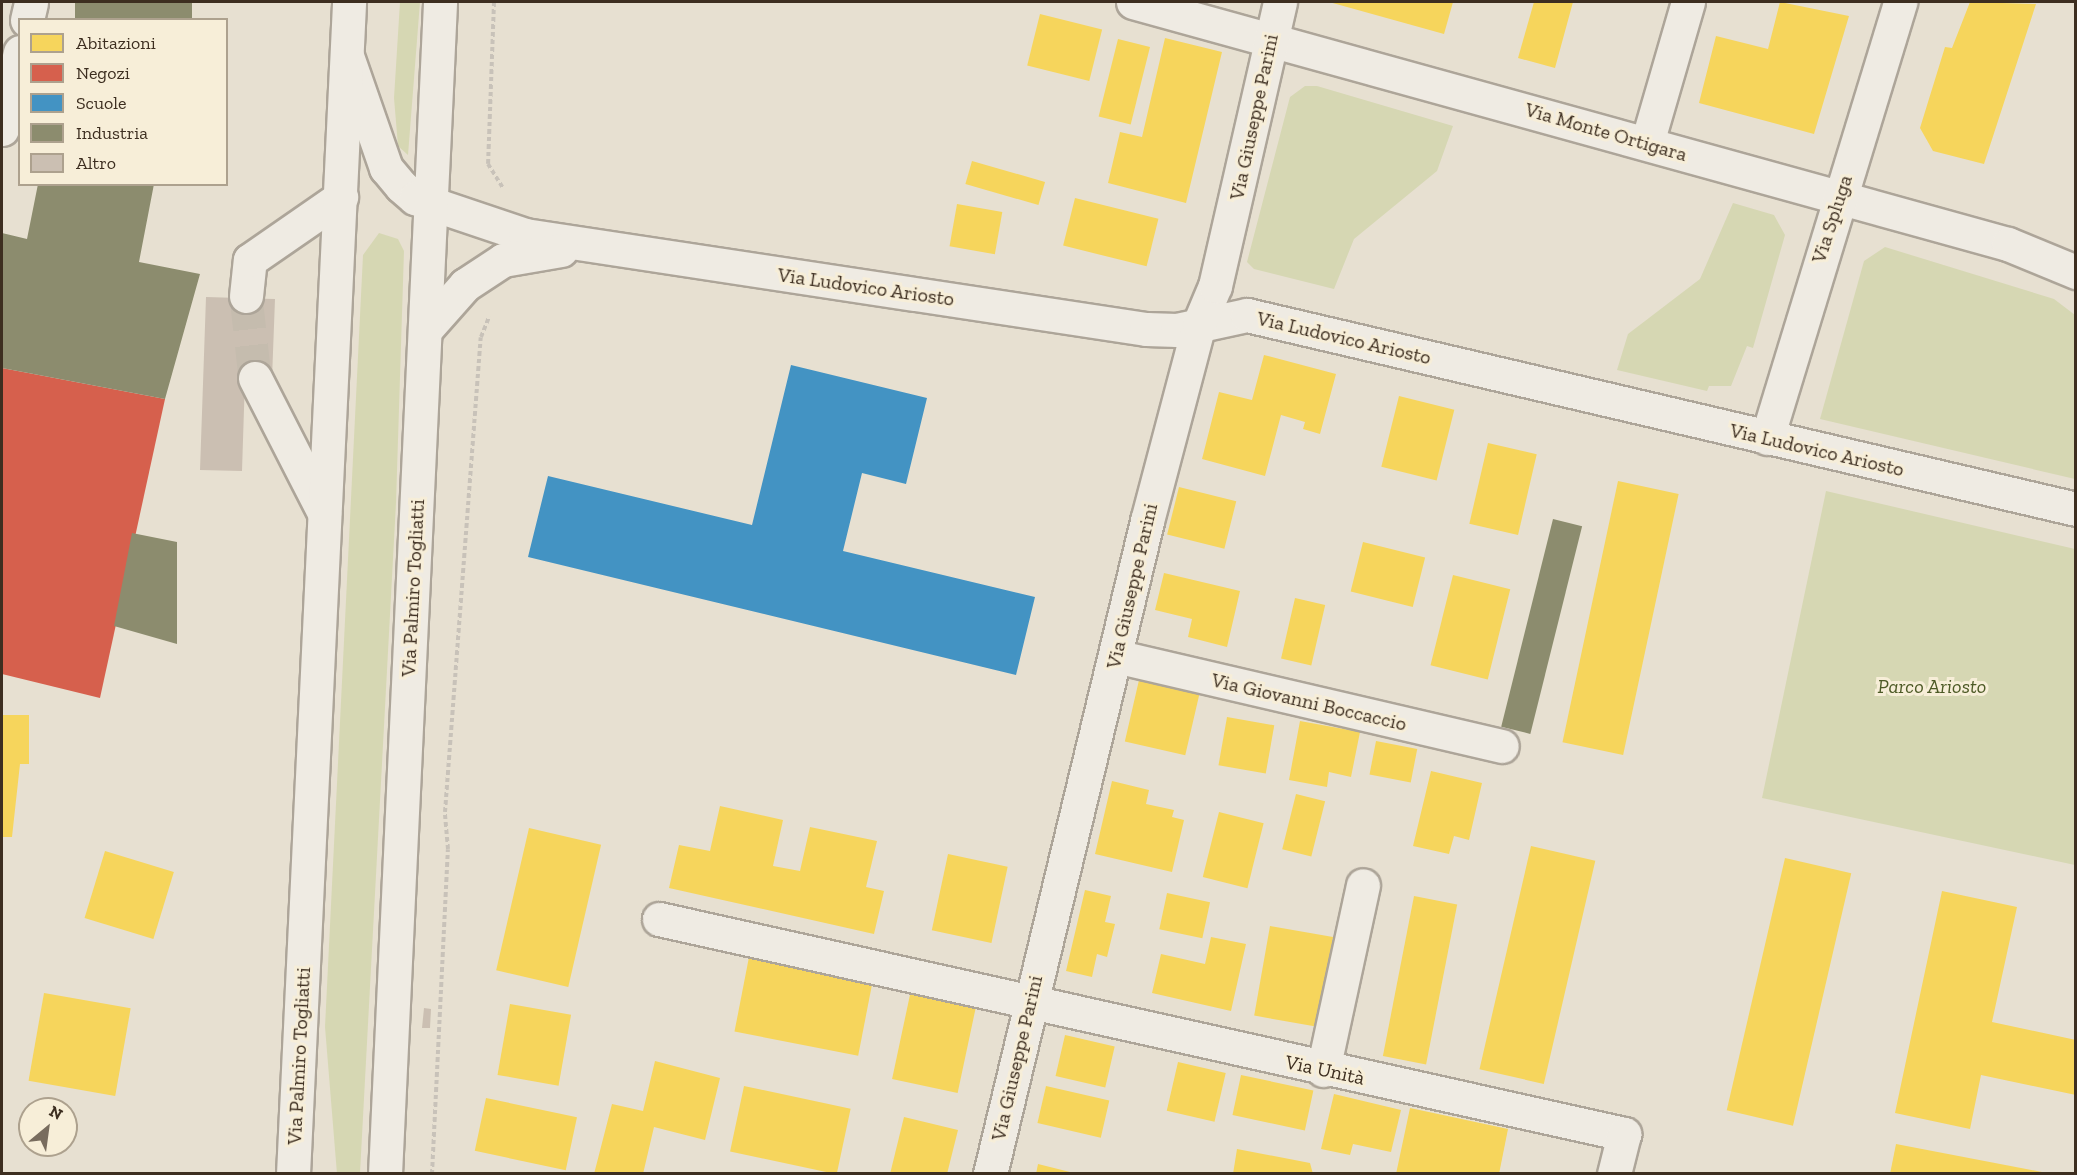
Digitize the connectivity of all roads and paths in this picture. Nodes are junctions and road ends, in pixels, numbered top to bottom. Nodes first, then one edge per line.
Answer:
1 (31, 2) edge
2 (349, 2) edge
3 (440, 2) edge
4 (494, 2) edge
5 (1133, 2) edge
6 (1280, 2) edge
7 (1688, 2) edge
8 (1900, 2) edge
9 (27, 18) edge
10 (1270, 39) junction
11 (347, 57) junction
12 (18, 61) edge
13 (2, 129) edge
14 (1647, 143) junction
15 (340, 197) junction
16 (508, 197) dead end
17 (1838, 197) junction
18 (431, 203) junction
19 (604, 248) junction
20 (2076, 272) edge
21 (246, 296) tunnel mouth
22 (493, 306) dead end
23 (1199, 324) junction
24 (426, 329) junction
25 (255, 378) tunnel mouth
26 (1767, 438) junction
27 (2076, 509) edge
28 (325, 515) junction
29 (1115, 656) junction
30 (1502, 746) dead end
31 (1363, 885) dead end
32 (659, 919) dead end
33 (1028, 1002) junction
34 (1323, 1070) junction
35 (293, 1173) edge
36 (385, 1173) edge
37 (432, 1173) edge
38 (990, 1173) edge
39 (1614, 1173) edge

1 - 9 street
2 - 11 street, Via Palmiro Togliatti
3 - 18 street, Via Palmiro Togliatti
4 - 16 path
5 - 10 street, Via Monte Ortigara
6 - 10 street, Via Giuseppe Parini
7 - 14 street
8 - 17 street, Via Spluga
10 - 14 street, Via Monte Ortigara
10 - 23 street, Via Giuseppe Parini
11 - 15 street, Via Palmiro Togliatti
11 - 18 street, Via Ludovico Ariosto
12 - 13 street
14 - 17 street, Via Monte Ortigara
15 - 21 street
15 - 28 street, Via Palmiro Togliatti
17 - 20 street, Via Monte Ortigara
17 - 26 street, Via Spluga
18 - 19 street, Via Ludovico Ariosto
18 - 24 street, Via Palmiro Togliatti
19 - 23 street, Via Ludovico Ariosto
19 - 24 street, Via Ludovico Ariosto
22 - 37 path
23 - 26 street, Via Ludovico Ariosto
23 - 29 street, Via Giuseppe Parini
24 - 36 street, Via Palmiro Togliatti
25 - 28 street
26 - 27 street, Via Ludovico Ariosto
28 - 35 street, Via Palmiro Togliatti
29 - 30 street, Via Giovanni Boccaccio
29 - 33 street, Via Giuseppe Parini
31 - 34 street
32 - 33 street, Via Unità
33 - 34 street, Via Unità
33 - 38 street, Via Giuseppe Parini
34 - 39 street, Via Unità

